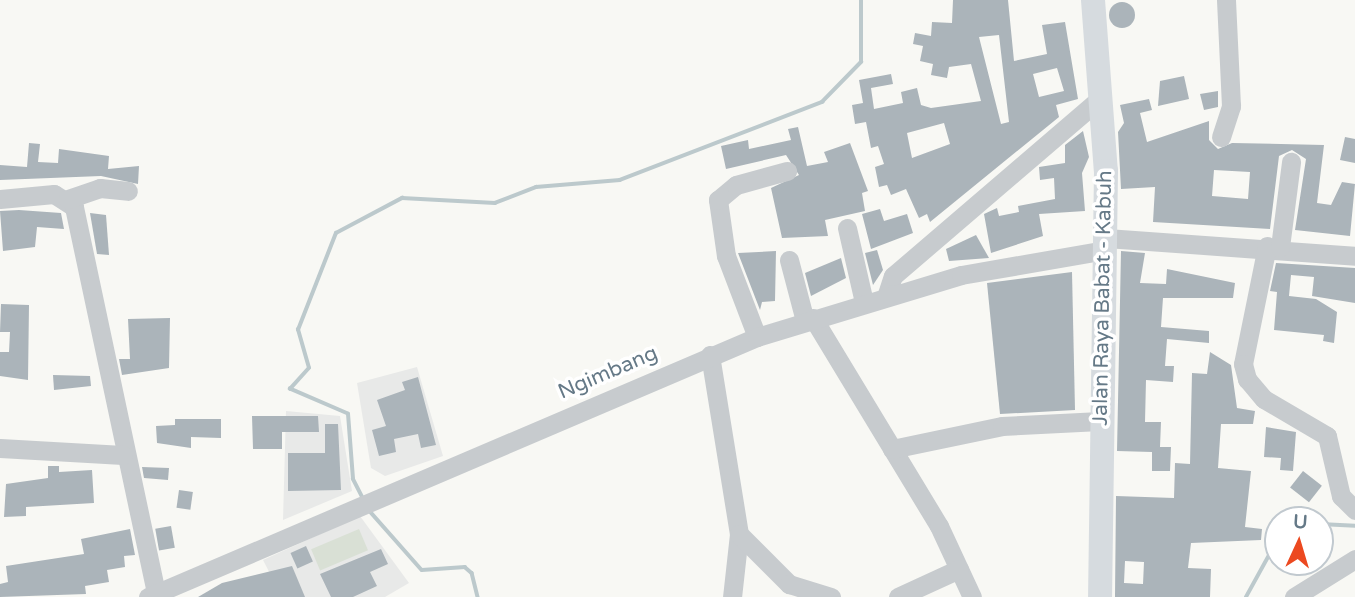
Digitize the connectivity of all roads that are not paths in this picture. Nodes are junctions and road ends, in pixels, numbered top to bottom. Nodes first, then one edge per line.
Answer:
1 (1093, 0) edge
2 (1226, 0) edge
3 (1102, 97) junction
4 (1221, 137) dead end
5 (1291, 162) dead end
6 (787, 172) dead end
7 (128, 191) dead end
8 (0, 199) edge
9 (68, 199) junction
10 (847, 229) dead end
11 (1105, 244) junction
12 (1273, 247) junction
13 (1355, 256) edge
14 (789, 260) dead end
15 (887, 295) junction
16 (864, 302) junction
17 (809, 319) junction
18 (757, 337) junction
19 (710, 355) junction
20 (1100, 421) junction
21 (0, 449) edge
22 (892, 449) junction
23 (123, 455) junction
24 (1355, 510) edge
25 (739, 534) junction
26 (1355, 559) edge
27 (959, 569) junction
28 (152, 595) edge
29 (732, 597) edge
30 (831, 597) edge
31 (898, 597) edge
32 (972, 597) edge
33 (1100, 597) edge
34 (1294, 597) edge

1 - 3 main road, Jalan Raya Babat - Kabuh
2 - 4 street
3 - 11 main road, Jalan Raya Babat - Kabuh
3 - 15 street
5 - 12 street
6 - 18 street
7 - 9 street
8 - 9 street
9 - 23 street
10 - 16 street
11 - 12 street, Ngimbang
11 - 15 street, Ngimbang
11 - 20 main road, Jalan Raya Babat - Kabuh
12 - 13 street, Ngimbang
12 - 24 street
14 - 17 street
15 - 16 street, Ngimbang
16 - 17 street, Ngimbang
17 - 18 street, Ngimbang
17 - 22 street
18 - 19 street, Ngimbang
19 - 25 street
19 - 28 street, Ngimbang
20 - 22 street
20 - 33 main road, Jalan Raya Babat - Kabuh
21 - 23 street
22 - 27 street
23 - 28 street
25 - 29 street
25 - 30 street
26 - 34 street
27 - 31 street
27 - 32 street

